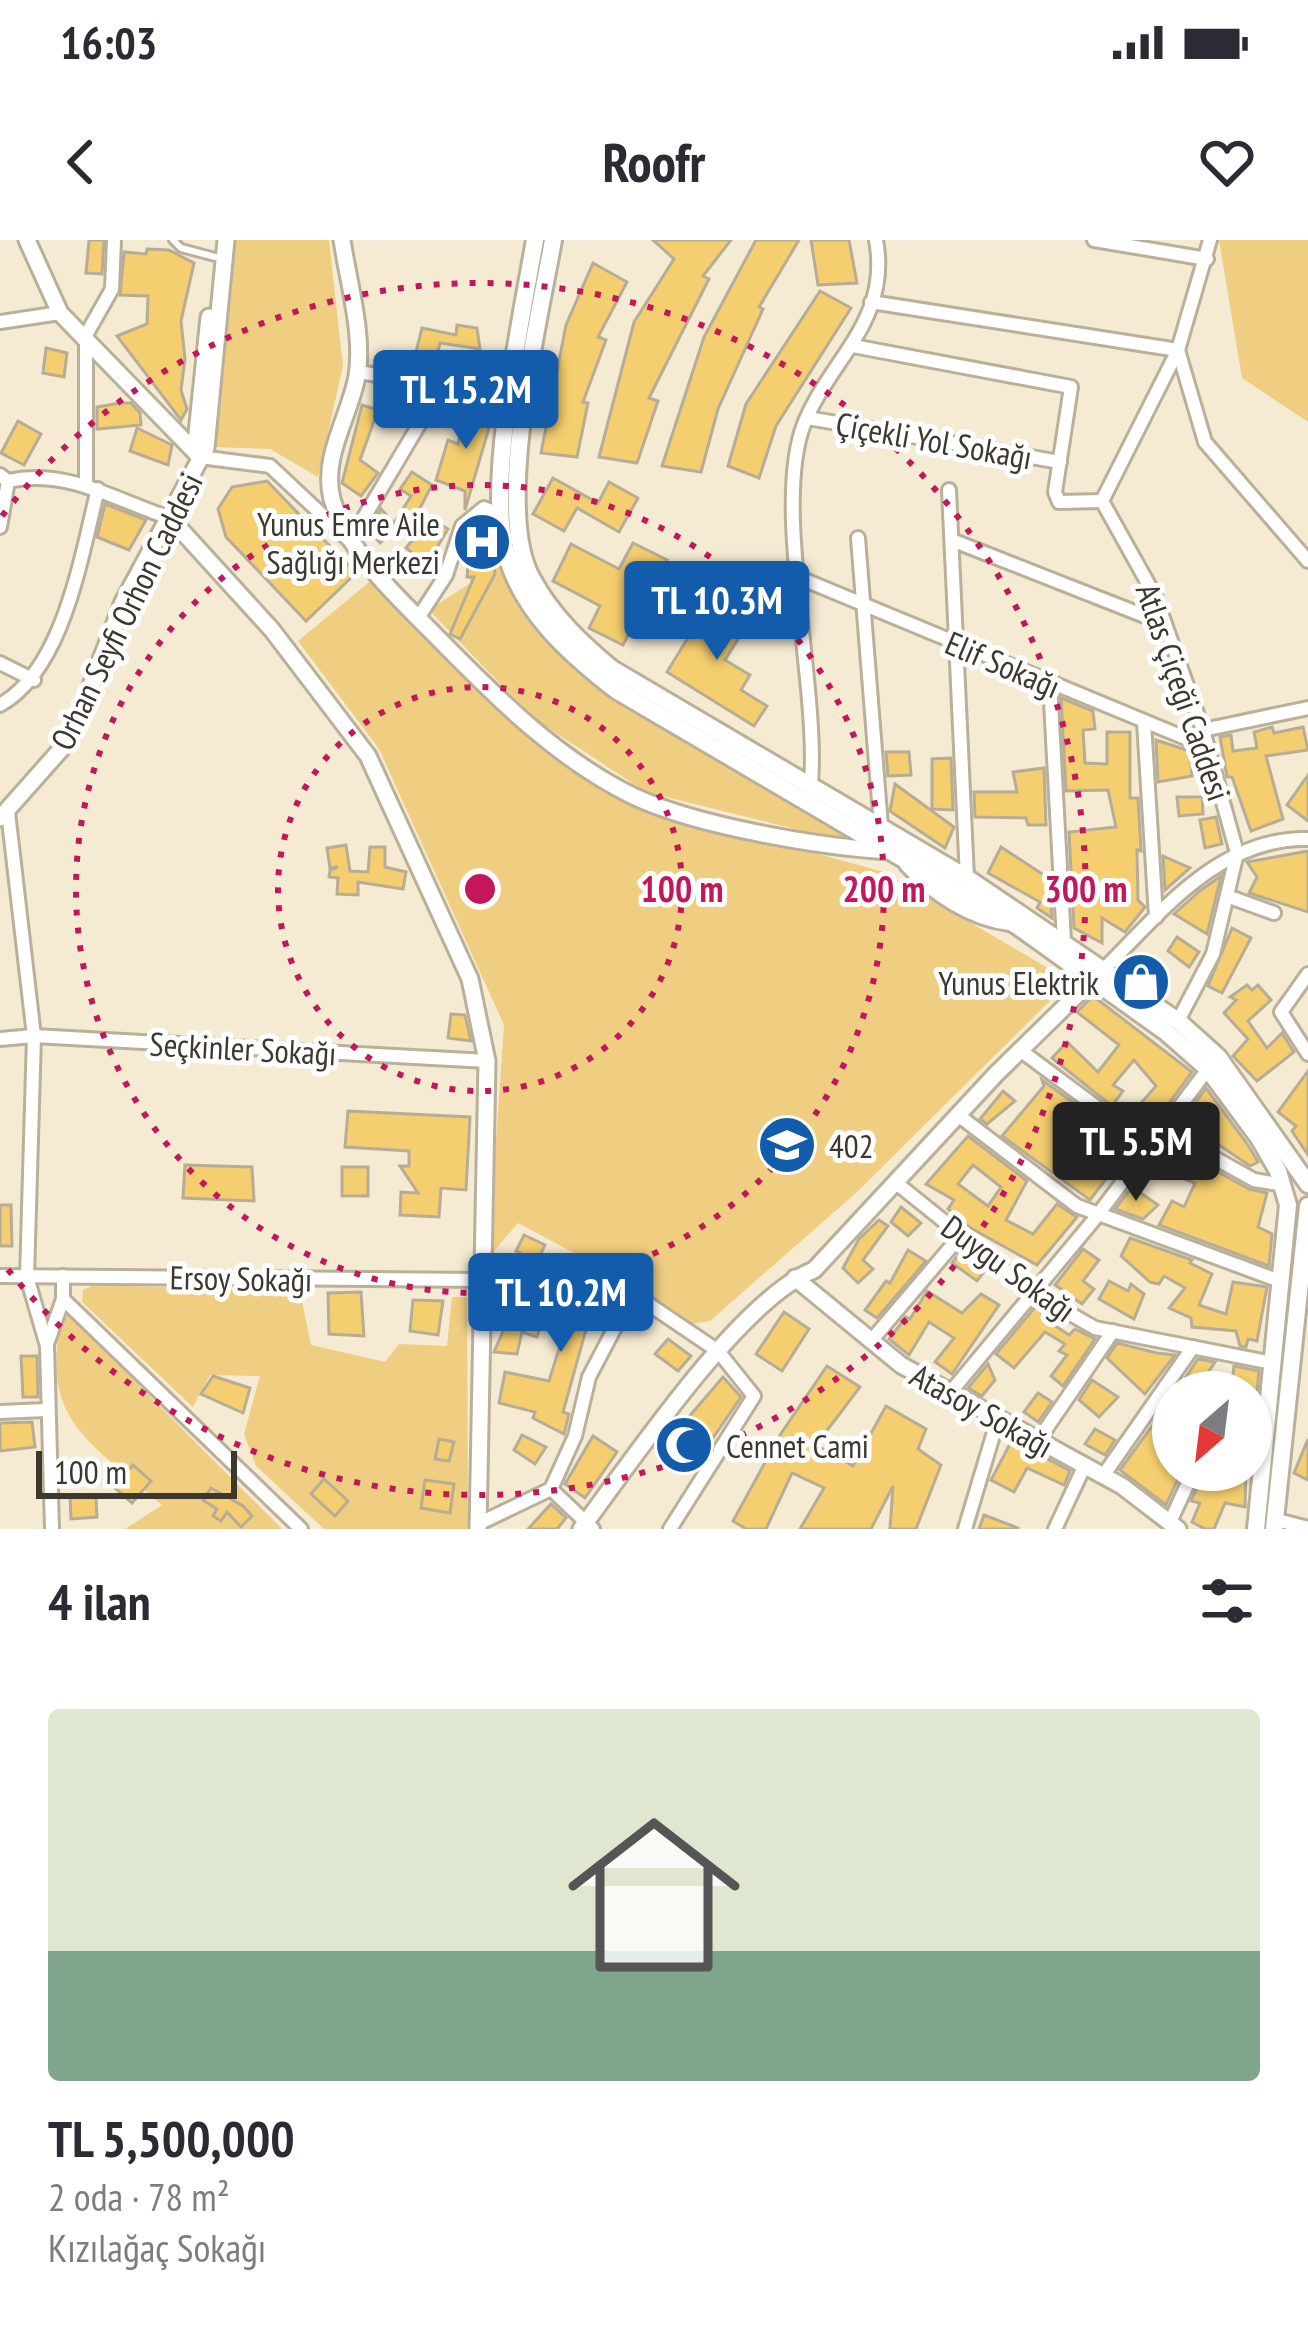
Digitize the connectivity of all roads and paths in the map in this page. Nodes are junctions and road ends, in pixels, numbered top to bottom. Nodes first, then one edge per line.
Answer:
1 (27, 240) edge
2 (114, 240) edge
3 (173, 240) edge
4 (342, 240) edge
5 (535, 240) edge
6 (554, 240) edge
7 (876, 240) edge
8 (1094, 240) edge
9 (1210, 240) edge
10 (220, 246) edge
11 (1207, 259) junction
12 (871, 302) junction
13 (60, 313) junction
14 (0, 322) edge
15 (86, 335) junction
16 (854, 346) junction
17 (1178, 350) junction
18 (358, 372) junction
19 (808, 418) junction
20 (200, 457) junction
21 (1060, 462) junction
22 (4, 478) edge
23 (92, 487) junction
24 (949, 490) dead end
25 (1102, 501) junction
26 (507, 512) junction
27 (170, 518) junction
28 (0, 526) edge
29 (858, 538) dead end
30 (954, 541) junction
31 (350, 542) junction
32 (1308, 561) edge
33 (800, 578) junction
34 (862, 604) junction
35 (418, 618) junction
36 (1166, 625) junction
37 (956, 645) junction
38 (0, 663) edge
39 (34, 680) junction
40 (1050, 684) junction
41 (0, 705) edge
42 (1308, 708) edge
43 (1144, 722) junction
44 (1203, 730) junction
45 (1208, 747) junction
46 (808, 793) junction
47 (4, 815) edge
48 (881, 826) junction
49 (1308, 839) edge
50 (897, 845) junction
51 (1237, 853) junction
52 (967, 878) junction
53 (1227, 896) junction
54 (1274, 913) dead end
55 (1156, 917) junction
56 (1064, 940) junction
57 (1099, 974) junction
58 (1308, 974) edge
59 (1172, 1026) junction
60 (34, 1036) junction
61 (0, 1039) edge
62 (1020, 1050) junction
63 (1308, 1054) edge
64 (487, 1061) junction
65 (1213, 1063) junction
66 (958, 1115) junction
67 (1161, 1129) junction
68 (1148, 1146) junction
69 (1307, 1180) edge
70 (895, 1182) junction
71 (1284, 1185) junction
72 (1288, 1204) junction
73 (1308, 1204) edge
74 (1099, 1213) junction
75 (962, 1235) junction
76 (0, 1276) edge
77 (63, 1276) junction
78 (27, 1277) junction
79 (795, 1278) junction
80 (481, 1280) junction
81 (1280, 1281) junction
82 (1033, 1292) junction
83 (63, 1299) junction
84 (1113, 1331) junction
85 (1301, 1340) edge
86 (871, 1341) junction
87 (47, 1346) junction
88 (1193, 1347) junction
89 (718, 1351) junction
90 (1273, 1363) junction
91 (949, 1394) junction
92 (46, 1410) junction
93 (0, 1412) edge
94 (998, 1422) junction
95 (1037, 1442) junction
96 (1084, 1467) junction
97 (1102, 1476) junction
98 (550, 1489) junction
99 (1186, 1491) edge
100 (1275, 1525) edge
101 (478, 1526) edge
102 (1174, 1526) edge
103 (586, 1527) edge
104 (1308, 1528) edge
105 (52, 1529) edge
106 (301, 1529) edge
107 (670, 1529) edge
108 (964, 1529) edge
109 (1055, 1529) edge
110 (1256, 1529) edge

1 - 13 street
2 - 15 street
3 - 10 lane
4 - 18 street
5 - 26 main road
6 - 26 main road
7 - 12 street
8 - 11 street
9 - 11 street
10 - 20 street, Orhan Seyfi Orhon Caddesi
11 - 17 street
12 - 16 street
12 - 17 street
13 - 14 street
13 - 15 street
15 - 20 street
15 - 23 street
16 - 19 street
16 - 21 street
17 - 25 street
17 - 32 street
18 - 31 street
18 - 31 street
19 - 21 street, Çiçekli Yol Sokağı
19 - 33 street
20 - 27 street, Orhan Seyfi Orhon Caddesi
20 - 31 street
21 - 25 street
22 - 23 street
22 - 28 street
23 - 27 street
23 - 39 street
24 - 30 street
25 - 36 street, Atlas Çiçeği Caddesi
26 - 35 street
26 - 46 main road
27 - 47 street, Orhan Seyfi Orhon Caddesi
27 - 64 street
29 - 34 street
30 - 36 street
30 - 37 street
31 - 35 street
33 - 34 street, Elif Sokağı
33 - 46 street
34 - 37 street, Elif Sokağı
34 - 48 street
35 - 50 street
36 - 44 street, Atlas Çiçeği Caddesi
37 - 40 street, Elif Sokağı
37 - 52 street
38 - 39 street
39 - 41 street
40 - 43 street, Elif Sokağı
40 - 56 street
42 - 44 street
43 - 45 street, Elif Sokağı
43 - 55 street
44 - 45 street, Atlas Çiçeği Caddesi
45 - 51 street, Atlas Çiçeği Caddesi
46 - 48 main road
46 - 50 main road
47 - 60 street
48 - 50 main road
49 - 51 street
50 - 52 main road
50 - 57 main road
51 - 53 street, Atlas Çiçeği Caddesi
51 - 55 street
52 - 56 main road
53 - 54 street
53 - 59 street, Atlas Çiçeği Caddesi
55 - 57 street
56 - 57 main road
57 - 59 main road
57 - 62 street
58 - 63 street
59 - 65 main road
60 - 61 street, Seçkinler Sokağı
60 - 64 street, Seçkinler Sokağı
60 - 78 street
62 - 66 street
62 - 68 street
64 - 80 street
65 - 67 street
65 - 69 main road
65 - 71 main road
66 - 70 street
66 - 74 street
67 - 68 street
67 - 71 street
68 - 74 street
69 - 71 main road
70 - 75 street, Duygu Sokağı
70 - 79 street
71 - 72 main road
72 - 73 main road
72 - 81 main road
73 - 85 main road
74 - 81 street
74 - 82 street
75 - 82 street, Duygu Sokağı
75 - 86 street
76 - 78 street, Ersoy Sokağı
77 - 78 street, Ersoy Sokağı
77 - 80 street, Ersoy Sokağı
77 - 83 street
78 - 87 street
79 - 86 street, Atasoy Sokağı
79 - 89 street
80 - 101 street
81 - 90 main road
82 - 84 street, Duygu Sokağı
82 - 91 street
83 - 87 street
83 - 106 street
84 - 88 street, Duygu Sokağı
84 - 95 street
85 - 100 main road
86 - 91 street, Atasoy Sokağı
87 - 92 street
88 - 90 street, Duygu Sokağı
88 - 97 street
89 - 98 street
89 - 103 street
89 - 107 street
90 - 110 main road
91 - 94 street, Atasoy Sokağı
92 - 93 street
92 - 105 street
94 - 95 street, Atasoy Sokağı
94 - 108 street
95 - 96 street, Atasoy Sokağı
96 - 97 street, Atasoy Sokağı
96 - 109 street
97 - 102 street, Atasoy Sokağı
98 - 101 street
98 - 103 street
99 - 102 street
100 - 104 street

